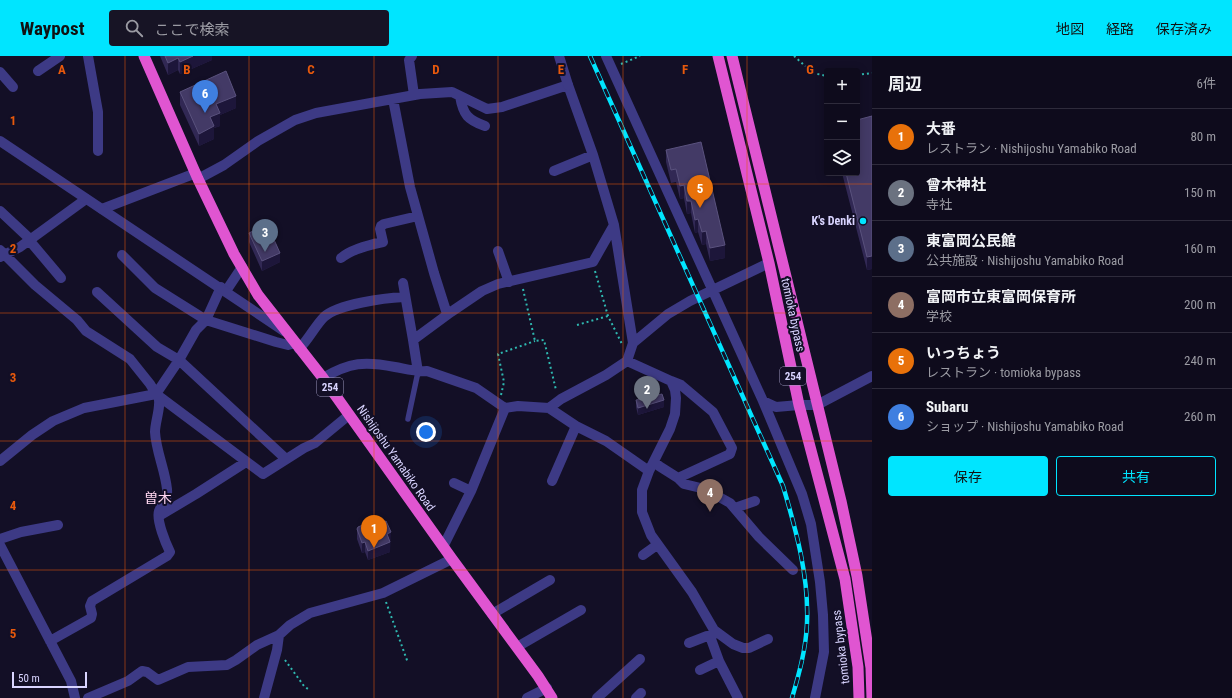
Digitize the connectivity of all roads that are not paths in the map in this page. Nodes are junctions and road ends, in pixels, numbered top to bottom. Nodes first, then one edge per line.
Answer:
1 (60, 56) edge
2 (88, 56) edge
3 (144, 56) edge
4 (412, 56) edge
5 (560, 56) edge
6 (606, 56) edge
7 (718, 56) edge
8 (732, 56) edge
9 (38, 71) dead end
10 (0, 72) edge
11 (568, 85) junction
12 (13, 87) dead end
13 (414, 95) junction
14 (460, 96) junction
15 (393, 99) junction
16 (485, 126) dead end
17 (0, 141) edge
18 (98, 151) dead end
19 (594, 155) junction
20 (554, 171) dead end
21 (197, 176) junction
22 (86, 198) junction
23 (102, 209) junction
24 (0, 211) edge
25 (418, 216) junction
26 (614, 224) junction
27 (30, 240) junction
28 (498, 251) dead end
29 (2, 254) edge
30 (122, 255) dead end
31 (341, 258) dead end
32 (769, 263) junction
33 (242, 267) junction
34 (61, 278) dead end
35 (509, 282) junction
36 (403, 283) dead end
37 (224, 289) junction
38 (710, 291) junction
39 (97, 292) dead end
40 (404, 297) junction
41 (447, 314) junction
42 (206, 320) junction
43 (286, 332) junction
44 (413, 340) junction
45 (297, 346) junction
46 (631, 347) junction
47 (179, 360) junction
48 (627, 361) junction
49 (418, 372) junction
50 (872, 376) edge
51 (323, 378) junction
52 (671, 381) junction
53 (157, 395) junction
54 (763, 401) junction
55 (501, 405) junction
56 (799, 405) junction
57 (817, 405) junction
58 (549, 408) junction
59 (349, 415) junction
60 (408, 419) dead end
61 (576, 426) junction
62 (286, 459) junction
63 (0, 461) edge
64 (246, 462) junction
65 (655, 462) junction
66 (650, 471) junction
67 (678, 478) junction
68 (552, 481) dead end
69 (454, 483) dead end
70 (471, 491) junction
71 (755, 501) dead end
72 (735, 508) junction
73 (159, 516) junction
74 (58, 525) dead end
75 (0, 539) edge
76 (0, 545) edge
77 (657, 545) junction
78 (443, 547) junction
79 (643, 555) dead end
80 (452, 559) junction
81 (793, 570) dead end
82 (550, 580) dead end
83 (581, 610) dead end
84 (492, 614) junction
85 (713, 633) junction
86 (279, 635) junction
87 (768, 639) dead end
88 (50, 641) junction
89 (689, 643) dead end
90 (516, 647) junction
91 (640, 659) dead end
92 (719, 661) junction
93 (700, 670) dead end
94 (549, 693) edge
95 (75, 698) edge
96 (88, 698) edge
97 (264, 698) edge
98 (527, 698) edge
99 (597, 698) edge
100 (738, 698) edge
101 (815, 698) edge
102 (859, 698) edge
103 (872, 698) edge

1 - 9 street
2 - 18 street
3 - 21 highway, Nishijoshu Yamabiko Road / 254
4 - 13 street
5 - 11 street
6 - 38 street
7 - 32 highway, tomioka bypass / 254
8 - 57 highway, tomioka bypass / 254
10 - 12 street
11 - 14 street
11 - 19 street
13 - 14 street
13 - 15 street
14 - 16 street
15 - 21 street
15 - 25 street
17 - 22 street
19 - 20 street
19 - 26 street
21 - 23 street
21 - 33 highway, Nishijoshu Yamabiko Road / 254
22 - 23 street
22 - 27 street
23 - 37 street
24 - 27 street
25 - 31 street
25 - 41 street
26 - 35 street
26 - 46 street
27 - 29 street
27 - 34 street
28 - 35 street
29 - 53 street
30 - 42 street
32 - 38 street
32 - 56 highway, tomioka bypass / 254
33 - 37 street
33 - 43 highway, Nishijoshu Yamabiko Road / 254
35 - 41 street
36 - 40 street
37 - 42 street
37 - 43 street
38 - 46 street
38 - 54 street
39 - 47 street
40 - 44 street
40 - 45 street
41 - 44 street
42 - 45 street
42 - 47 street
43 - 45 highway, Nishijoshu Yamabiko Road / 254
44 - 49 street
45 - 51 highway, Nishijoshu Yamabiko Road / 254
46 - 48 street
47 - 53 street
47 - 62 street
48 - 52 street
48 - 58 street
49 - 51 street
49 - 55 street
49 - 60 lane
50 - 57 street
51 - 59 highway, Nishijoshu Yamabiko Road / 254
52 - 65 street
52 - 67 street
53 - 63 street
53 - 64 street
53 - 73 street
54 - 56 street
54 - 101 street
55 - 58 street
55 - 70 street
56 - 57 street
56 - 102 highway, tomioka bypass / 254
57 - 103 highway, tomioka bypass / 254
58 - 61 street
59 - 62 street
59 - 78 highway, Nishijoshu Yamabiko Road / 254
61 - 66 street
61 - 68 street
62 - 64 street
64 - 73 street
65 - 66 street
65 - 67 street
66 - 77 street
67 - 72 street
69 - 70 street
70 - 78 street
71 - 72 street
72 - 81 street
73 - 88 street
74 - 75 street
76 - 88 street
77 - 79 street
77 - 85 street
78 - 80 highway, Nishijoshu Yamabiko Road / 254
80 - 84 highway, Nishijoshu Yamabiko Road / 254
80 - 86 street
82 - 84 street
83 - 90 street
84 - 90 highway, Nishijoshu Yamabiko Road / 254
85 - 87 street
85 - 89 street
85 - 92 street
86 - 96 street
86 - 97 street
88 - 95 street
90 - 94 highway, Nishijoshu Yamabiko Road / 254
91 - 99 street
92 - 93 street
92 - 100 street
94 - 98 street

